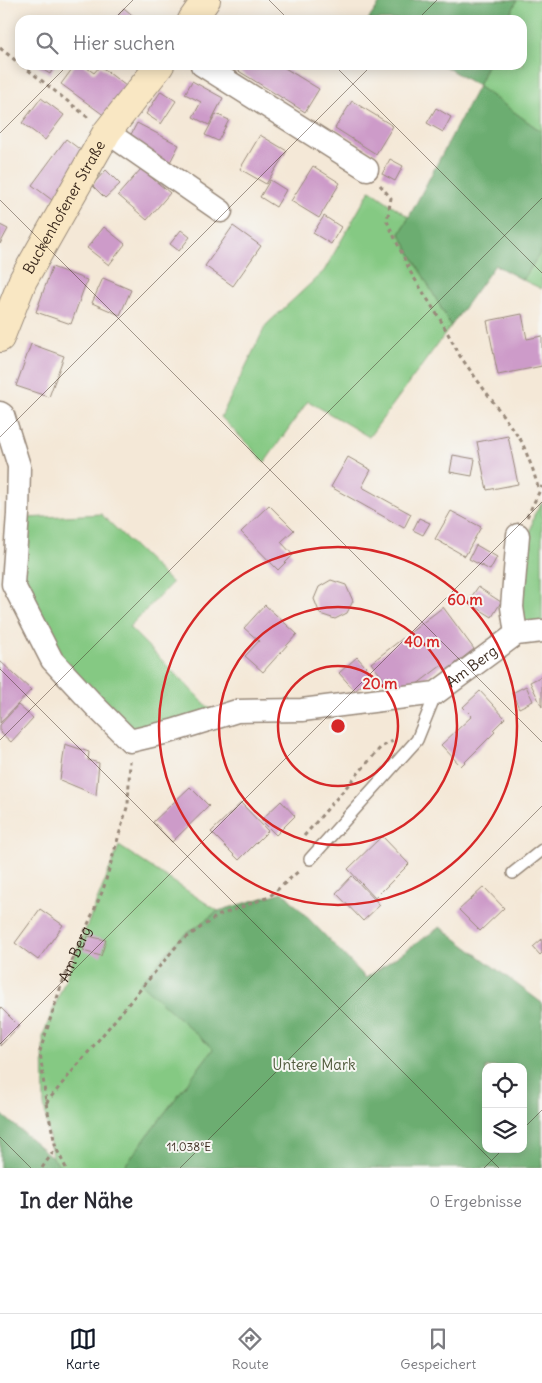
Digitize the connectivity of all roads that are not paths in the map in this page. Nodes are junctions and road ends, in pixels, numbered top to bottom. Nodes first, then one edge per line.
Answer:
1 (206, 0) edge
2 (196, 15) edge
3 (156, 70) edge
4 (210, 70) edge
5 (107, 132) junction
6 (367, 169) road end
7 (221, 211) dead end
8 (0, 338) edge
9 (0, 413) edge
10 (518, 535) road end
11 (542, 630) edge
12 (516, 634) junction
13 (436, 693) junction
14 (542, 850) edge
15 (310, 859) road end
16 (513, 873) dead end

1 - 2 street
3 - 5 street, Buckenhofener Straße
4 - 6 street
5 - 7 street, Buckenhofener Straße
5 - 8 street, Buckenhofener Straße
9 - 13 street, Am Berg
10 - 12 street
11 - 12 street, Am Berg
12 - 13 street, Am Berg
13 - 15 lane
14 - 16 lane

